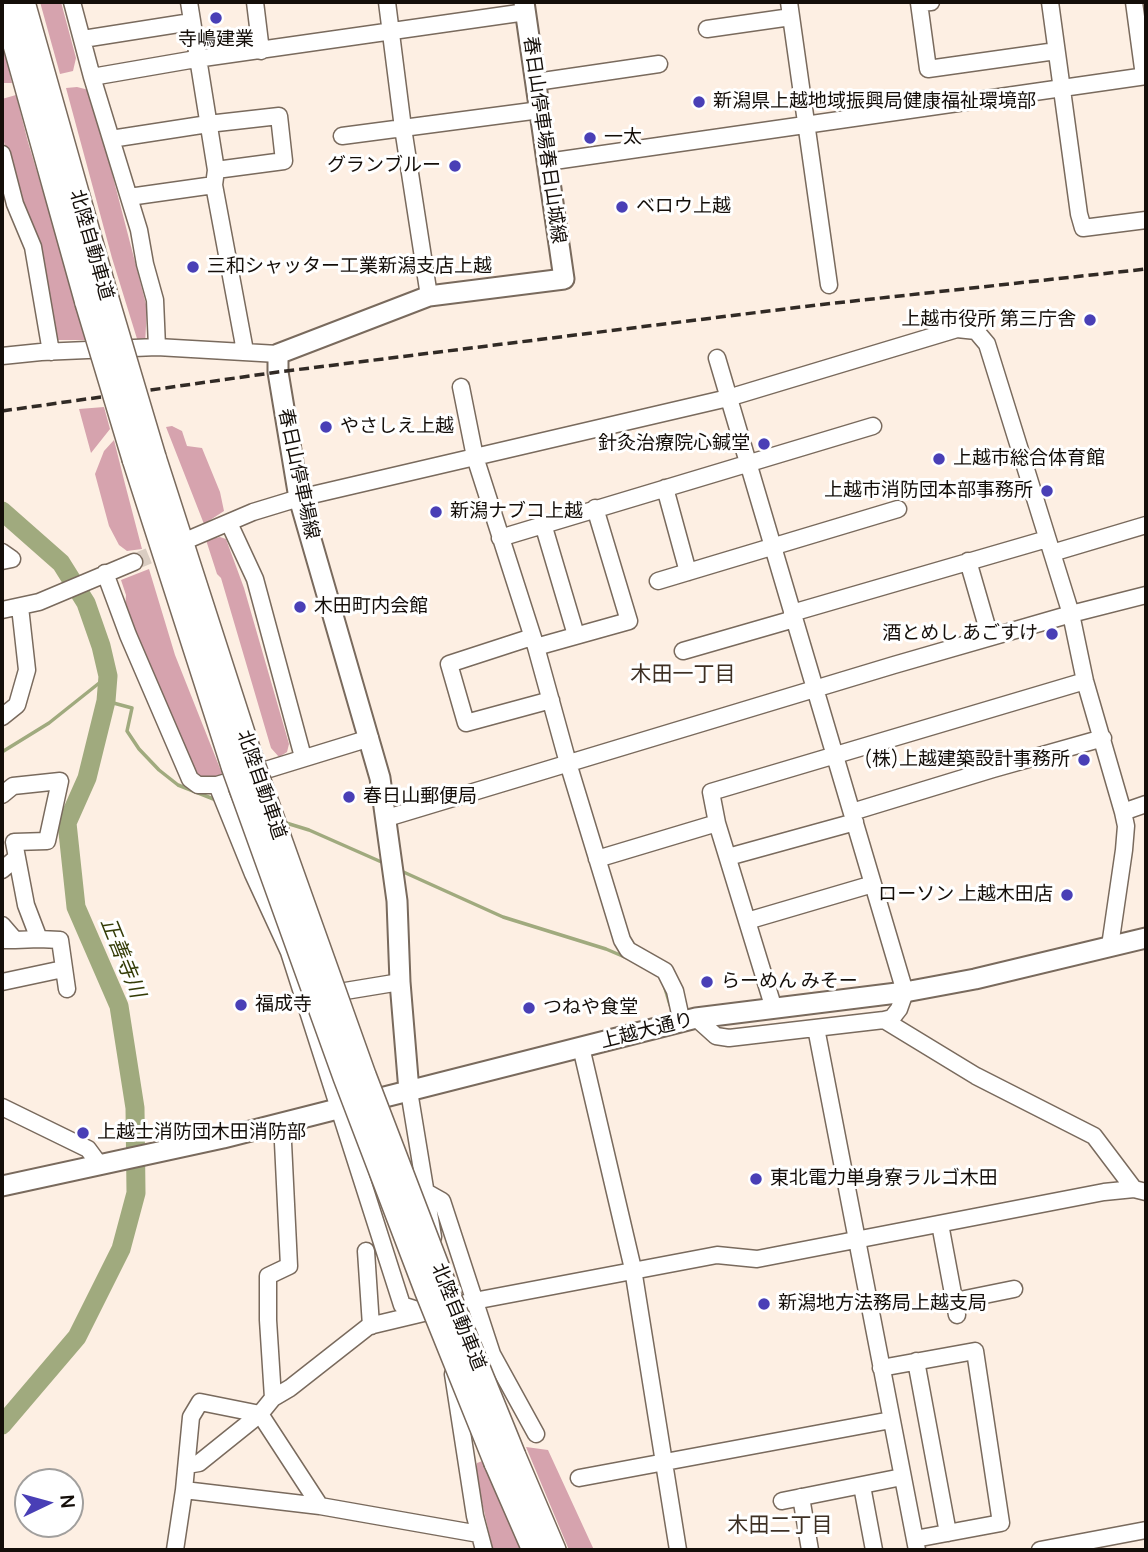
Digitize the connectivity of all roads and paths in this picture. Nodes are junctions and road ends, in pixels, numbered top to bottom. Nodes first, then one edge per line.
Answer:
1 (3, 2) edge
2 (23, 2) edge
3 (72, 2) edge
4 (189, 2) edge
5 (255, 2) edge
6 (389, 2) edge
7 (931, 2) edge
8 (1050, 2) edge
9 (1133, 2) edge
10 (525, 7) edge
11 (790, 9) edge
12 (191, 22) junction
13 (706, 29) dead end
14 (392, 31) junction
15 (83, 39) junction
16 (261, 51) junction
17 (1056, 51) junction
18 (196, 59) junction
19 (659, 64) dead end
20 (1145, 76) edge
21 (92, 77) junction
22 (536, 82) junction
23 (1062, 88) junction
24 (540, 110) junction
25 (208, 124) junction
26 (806, 124) junction
27 (403, 128) junction
28 (342, 136) dead end
29 (111, 139) junction
30 (2, 154) edge
31 (547, 162) junction
32 (215, 177) junction
33 (129, 197) junction
34 (1146, 220) edge
35 (829, 285) dead end
36 (429, 296) junction
37 (97, 301) junction
38 (157, 347) junction
39 (245, 351) junction
40 (51, 352) junction
41 (278, 354) junction
42 (2, 356) edge
43 (717, 358) dead end
44 (461, 387) dead end
45 (728, 398) junction
46 (873, 426) dead end
47 (475, 457) junction
48 (747, 463) junction
49 (664, 488) junction
50 (299, 498) junction
51 (594, 508) junction
52 (898, 509) dead end
53 (229, 523) junction
54 (543, 524) junction
55 (1146, 525) edge
56 (192, 538) dead end
57 (500, 538) junction
58 (1050, 546) junction
59 (772, 547) junction
60 (2, 552) edge
61 (2, 561) edge
62 (968, 561) junction
63 (134, 562) tunnel mouth
64 (688, 572) junction
65 (105, 573) junction
66 (658, 581) dead end
67 (1146, 595) edge
68 (20, 607) junction
69 (2, 610) edge
70 (1071, 614) junction
71 (793, 616) junction
72 (576, 635) junction
73 (990, 637) junction
74 (534, 642) junction
75 (683, 651) dead end
76 (1085, 681) junction
77 (815, 689) junction
78 (551, 700) junction
79 (2, 717) edge
80 (370, 738) junction
81 (1103, 738) junction
82 (834, 755) junction
83 (303, 757) junction
84 (568, 763) junction
85 (217, 785) junction
86 (2, 795) edge
87 (1146, 804) edge
88 (1123, 812) junction
89 (854, 817) junction
90 (387, 818) junction
91 (717, 823) junction
92 (728, 857) junction
93 (16, 859) junction
94 (597, 859) junction
95 (2, 870) edge
96 (873, 884) junction
97 (747, 921) junction
98 (2, 925) edge
99 (1146, 938) edge
100 (39, 939) junction
101 (8, 940) edge
102 (1110, 946) junction
103 (64, 969) junction
104 (2, 982) edge
105 (400, 982) junction
106 (67, 989) dead end
107 (905, 992) junction
108 (303, 998) junction
109 (774, 1009) junction
110 (884, 1020) junction
111 (689, 1021) junction
112 (816, 1028) junction
113 (581, 1047) junction
114 (409, 1091) junction
115 (2, 1107) edge
116 (340, 1109) junction
117 (282, 1122) junction
118 (108, 1162) junction
119 (2, 1186) edge
120 (1140, 1191) edge
121 (426, 1192) junction
122 (940, 1224) junction
123 (857, 1241) junction
124 (366, 1251) dead end
125 (633, 1269) junction
126 (1014, 1289) dead end
127 (474, 1301) junction
128 (445, 1308) junction
129 (426, 1312) junction
130 (371, 1326) junction
131 (916, 1362) junction
132 (881, 1368) junction
133 (273, 1398) junction
134 (260, 1414) junction
135 (891, 1420) junction
136 (536, 1434) dead end
137 (505, 1459) junction
138 (664, 1464) junction
139 (187, 1465) junction
140 (902, 1477) junction
141 (579, 1478) dead end
142 (862, 1486) junction
143 (184, 1490) junction
144 (801, 1497) junction
145 (782, 1501) dead end
146 (320, 1506) junction
147 (1146, 1530) edge
148 (948, 1533) junction
149 (479, 1534) junction
150 (916, 1545) edge
151 (175, 1550) edge
152 (484, 1550) edge
153 (534, 1550) edge
154 (554, 1550) edge
155 (678, 1550) edge
156 (810, 1550) edge
157 (874, 1550) edge
158 (1040, 1550) edge

1 - 37 highway, 北陸自動車道
2 - 37 highway, 北陸自動車道
3 - 15 street
4 - 12 street
5 - 16 street
6 - 14 street
7 - 17 street
8 - 17 street
9 - 20 street
10 - 14 street
10 - 22 main road, 春日山停車場春日山城線
11 - 13 street
11 - 26 street
12 - 15 street
12 - 18 street
14 - 16 street
14 - 27 street
15 - 21 street
16 - 18 street
17 - 23 street
18 - 21 street
18 - 25 street
19 - 22 street
20 - 23 street
21 - 29 street
22 - 24 main road, 春日山停車場春日山城線
23 - 26 street
23 - 34 street
24 - 27 street
24 - 31 main road, 春日山停車場春日山城線
25 - 29 street
25 - 32 street
25 - 32 street
26 - 31 street
26 - 35 street
27 - 28 street
27 - 36 street
29 - 33 street
30 - 40 street
31 - 36 main road, 春日山停車場春日山城線
32 - 33 street
32 - 39 street
33 - 38 street
36 - 41 main road
37 - 137 highway, 北陸自動車道, bridge
38 - 39 street
38 - 40 street
39 - 41 street
40 - 42 street
41 - 50 main road, 春日山停車場線
43 - 45 street
44 - 47 street
45 - 47 street
45 - 48 street
45 - 58 street
46 - 48 street
47 - 50 street
47 - 57 street
48 - 49 street
48 - 59 street
49 - 51 street
49 - 64 street
50 - 53 street
50 - 80 main road, 春日山停車場線
51 - 54 street
51 - 72 street
52 - 59 street
53 - 56 street
53 - 83 street
54 - 57 street
54 - 72 street
55 - 58 street
57 - 74 street
58 - 62 street
58 - 70 street
59 - 64 street
59 - 71 street
60 - 61 street
62 - 71 street
62 - 73 street
63 - 65 street
64 - 66 street
65 - 68 street
65 - 85 street
67 - 70 street
68 - 69 street
68 - 79 street
70 - 73 street
70 - 76 street
71 - 75 street
71 - 77 street
72 - 74 street
73 - 77 street
74 - 78 street
74 - 78 street
76 - 81 street
76 - 82 street
77 - 82 street
77 - 84 street
78 - 84 street
80 - 83 street
80 - 90 main road, 春日山停車場線
81 - 88 street
81 - 89 street
82 - 89 street
82 - 91 street
83 - 85 street
84 - 90 street
84 - 94 street
85 - 108 street
86 - 93 street
87 - 88 street
88 - 102 street
89 - 92 street
89 - 96 street
90 - 105 main road, 春日山停車場線
91 - 92 street
91 - 94 street
92 - 97 street
93 - 95 street
93 - 100 street
94 - 111 street
96 - 97 street
96 - 107 street
97 - 109 street
98 - 101 street
99 - 102 main road, 上越大通り
100 - 101 street
100 - 103 street
102 - 107 main road, 上越大通り
103 - 104 street
103 - 106 street
105 - 108 street
105 - 114 main road, 春日山停車場線
107 - 109 main road, 上越大通り
107 - 110 street
108 - 116 street
109 - 111 main road, 上越大通り
110 - 112 street
110 - 120 street
111 - 112 street
111 - 113 main road, 上越大通り
112 - 123 street
113 - 114 main road, 上越大通り
113 - 125 street
114 - 116 main road, 上越大通り
114 - 121 street
115 - 118 street
116 - 117 main road, 上越大通り
116 - 129 street
117 - 118 main road, 上越大通り
117 - 133 street
118 - 119 main road
120 - 122 street
121 - 127 street
121 - 128 street
122 - 123 street
122 - 126 street
123 - 125 street
123 - 132 street
124 - 130 street
125 - 127 street
125 - 138 street
127 - 128 street
127 - 136 street
128 - 129 street
128 - 149 street
129 - 130 street
130 - 133 street
131 - 132 street
131 - 148 street
131 - 148 street
132 - 135 street
133 - 134 street
134 - 139 street
134 - 139 street
134 - 146 street
135 - 138 street
135 - 140 street
137 - 153 highway, 北陸自動車道
137 - 154 highway, 北陸自動車道
138 - 141 street
138 - 155 street
139 - 143 street
140 - 142 street
140 - 150 street
142 - 144 street
142 - 157 street
143 - 146 street
143 - 151 street
144 - 145 street
144 - 156 street
146 - 149 street
147 - 158 street
148 - 150 street
149 - 152 street

